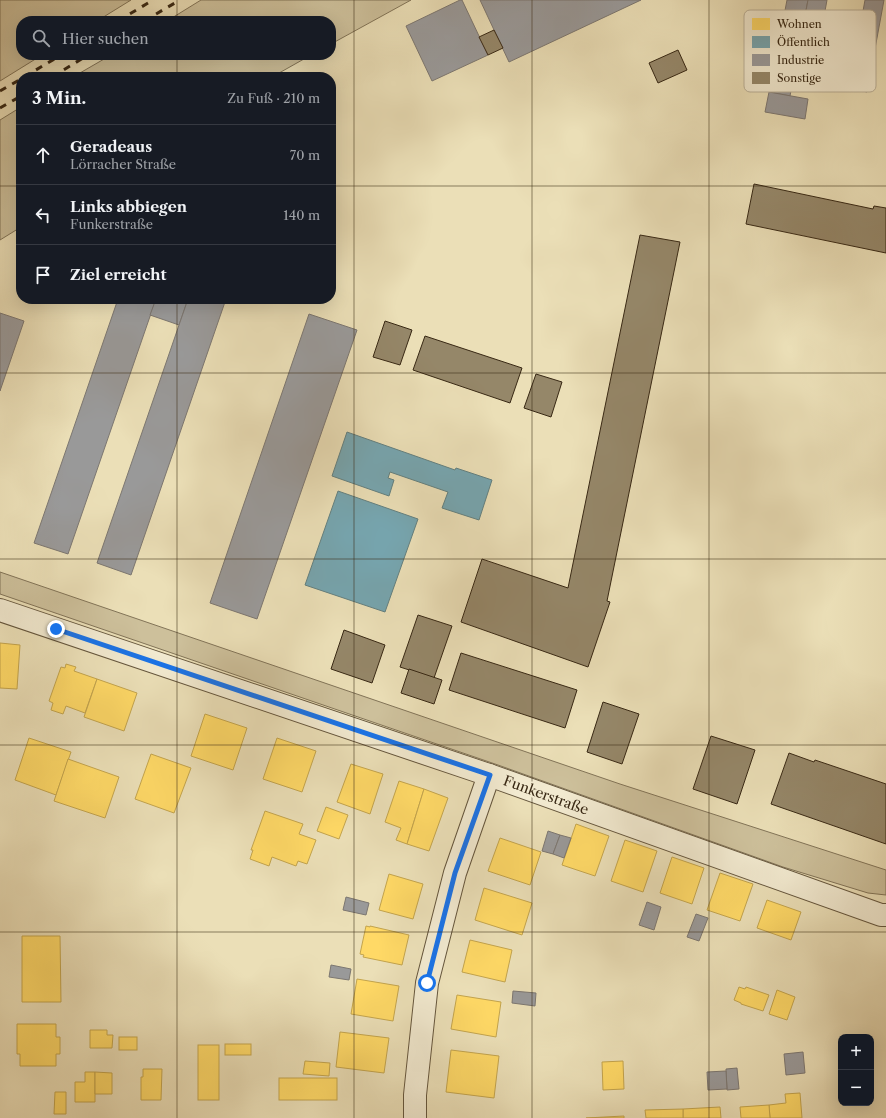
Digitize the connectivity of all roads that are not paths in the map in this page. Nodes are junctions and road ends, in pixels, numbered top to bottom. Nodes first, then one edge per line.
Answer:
1 (0, 610) edge
2 (490, 775) junction
3 (886, 915) edge
4 (415, 1118) edge

1 - 2 street, Funkerstraße
2 - 3 street, Funkerstraße
2 - 4 street

